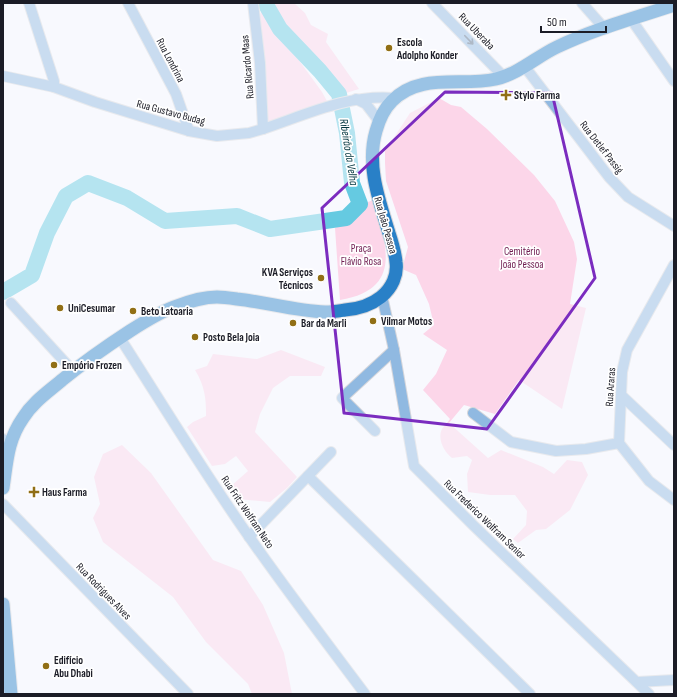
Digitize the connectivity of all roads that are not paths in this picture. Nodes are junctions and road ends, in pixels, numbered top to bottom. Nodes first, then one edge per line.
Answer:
1 (29, 3) edge
2 (128, 3) edge
3 (253, 3) edge
4 (432, 3) edge
5 (582, 3) edge
6 (674, 5) edge
7 (631, 19) junction
8 (604, 28) junction
9 (525, 67) junction
10 (3, 76) edge
11 (504, 76) junction
12 (674, 81) edge
13 (54, 87) junction
14 (360, 100) junction
15 (384, 108) junction
16 (262, 129) junction
17 (189, 131) junction
18 (674, 226) edge
19 (674, 265) edge
20 (382, 296) junction
21 (11, 303) dead end
22 (120, 338) junction
23 (394, 350) junction
24 (73, 372) junction
25 (621, 394) junction
26 (473, 413) dead end
27 (375, 431) dead end
28 (6, 441) edge
29 (619, 443) junction
30 (674, 445) edge
31 (331, 452) dead end
32 (308, 476) junction
33 (3, 488) edge
34 (674, 500) edge
35 (3, 504) edge
36 (250, 537) junction
37 (3, 604) edge
38 (674, 680) edge
39 (637, 682) junction
40 (11, 694) edge
41 (188, 694) edge
42 (365, 694) edge
43 (530, 694) edge
44 (649, 694) edge

1 - 13 street
2 - 17 street, Rua Londrina
3 - 16 street, Rua Ricardo Maas
4 -> 11 street, Rua Uberaba
5 - 8 street
6 - 7 main road
7 - 8 main road
7 - 12 street
8 - 9 main road
9 - 11 main road
9 - 18 street, Rua Detlef Passig
10 - 13 street, Rua Gustavo Budag
11 - 15 main road
13 - 17 street, Rua Gustavo Budag
14 - 15 street
14 - 15 street
14 - 15 street, Rua Gustavo Budag
14 - 16 street, Rua Gustavo Budag
15 - 20 main road, Rua João Pessoa
16 - 17 street, Rua Gustavo Budag
19 - 25 street, Rua Araras
20 - 22 main road, Rua João Pessoa
20 - 23 street, Rua Frederico Wolfram Senior
21 - 24 street
22 - 24 main road, Rua João Pessoa
22 - 36 street, Rua Fritz Wolfram Neto
23 - 27 street
23 - 39 street, Rua Frederico Wolfram Senior
24 - 28 main road, Rua João Pessoa
25 - 29 street, Rua Araras
25 - 30 street
26 - 29 street
28 - 33 main road, Rua João Pessoa
29 - 34 street
31 - 32 street
32 - 36 street
32 - 43 street
35 - 41 street, Rua Rodrigues Alves
36 - 42 street, Rua Fritz Wolfram Neto
37 - 40 main road
38 - 39 street
39 - 44 street, Rua Frederico Wolfram Senior

